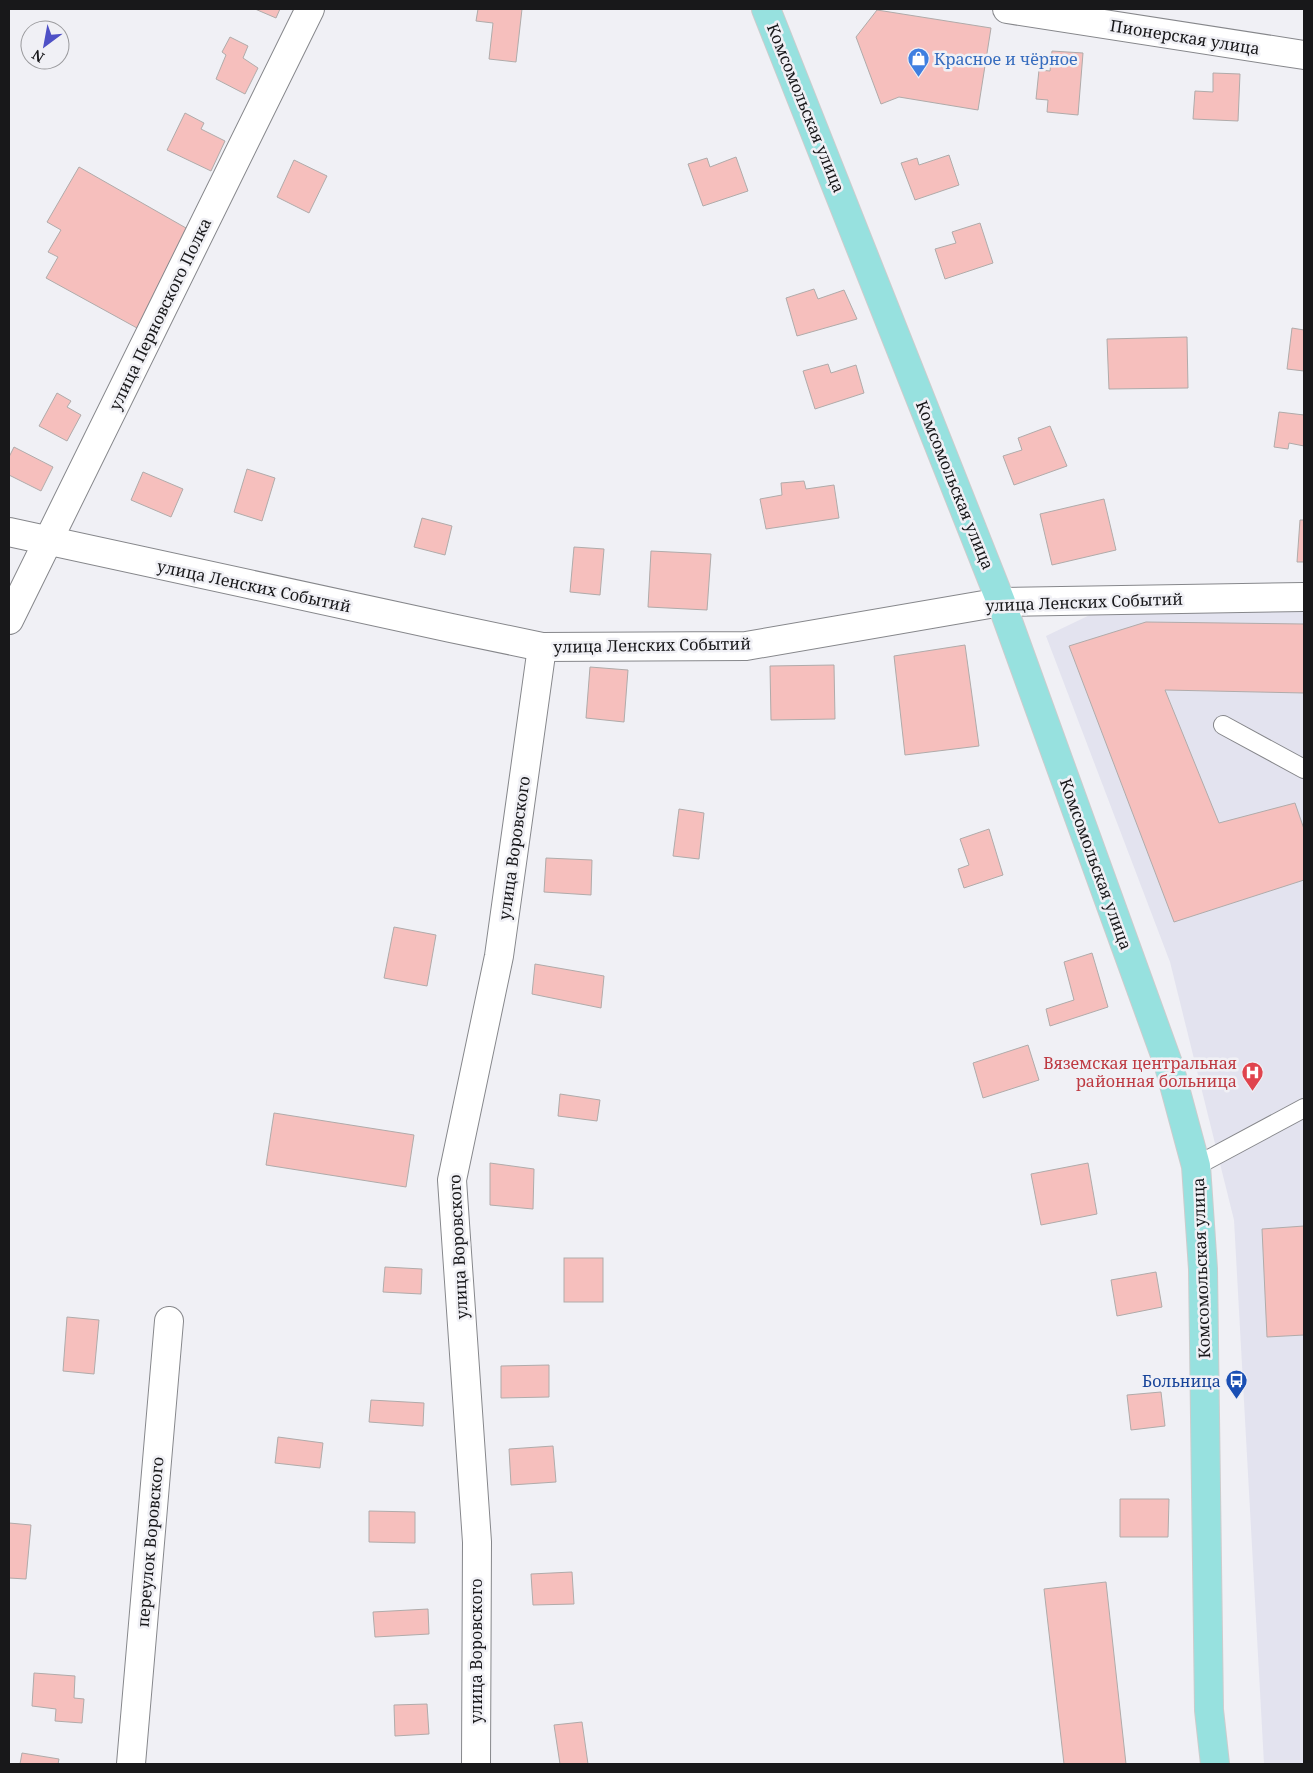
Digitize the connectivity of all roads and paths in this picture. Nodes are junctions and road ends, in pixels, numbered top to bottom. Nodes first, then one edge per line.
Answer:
1 (310, 9) edge
2 (766, 9) edge
3 (1007, 9) edge
4 (1304, 55) edge
5 (9, 532) edge
6 (47, 541) junction
7 (1304, 597) edge
8 (1001, 602) junction
9 (9, 620) edge
10 (542, 646) junction
11 (1223, 725) dead end
12 (1304, 769) edge
13 (1304, 1108) edge
14 (1196, 1166) junction
15 (169, 1321) dead end
16 (131, 1764) edge
17 (476, 1764) edge
18 (1215, 1764) edge

1 - 6 street, улица Перновского Полка
2 - 8 main road, Комсомольская улица
3 - 4 street, Пионерская улица
5 - 6 street, улица Ленских Событий
6 - 9 street, улица Перновского Полка
6 - 10 street, улица Ленских Событий
7 - 8 street, улица Ленских Событий
8 - 10 street, улица Ленских Событий
8 - 14 main road, Комсомольская улица
10 - 17 street, улица Воровского
11 - 12 lane
13 - 14 lane
14 - 18 main road, Комсомольская улица
15 - 16 street, переулок Воровского

